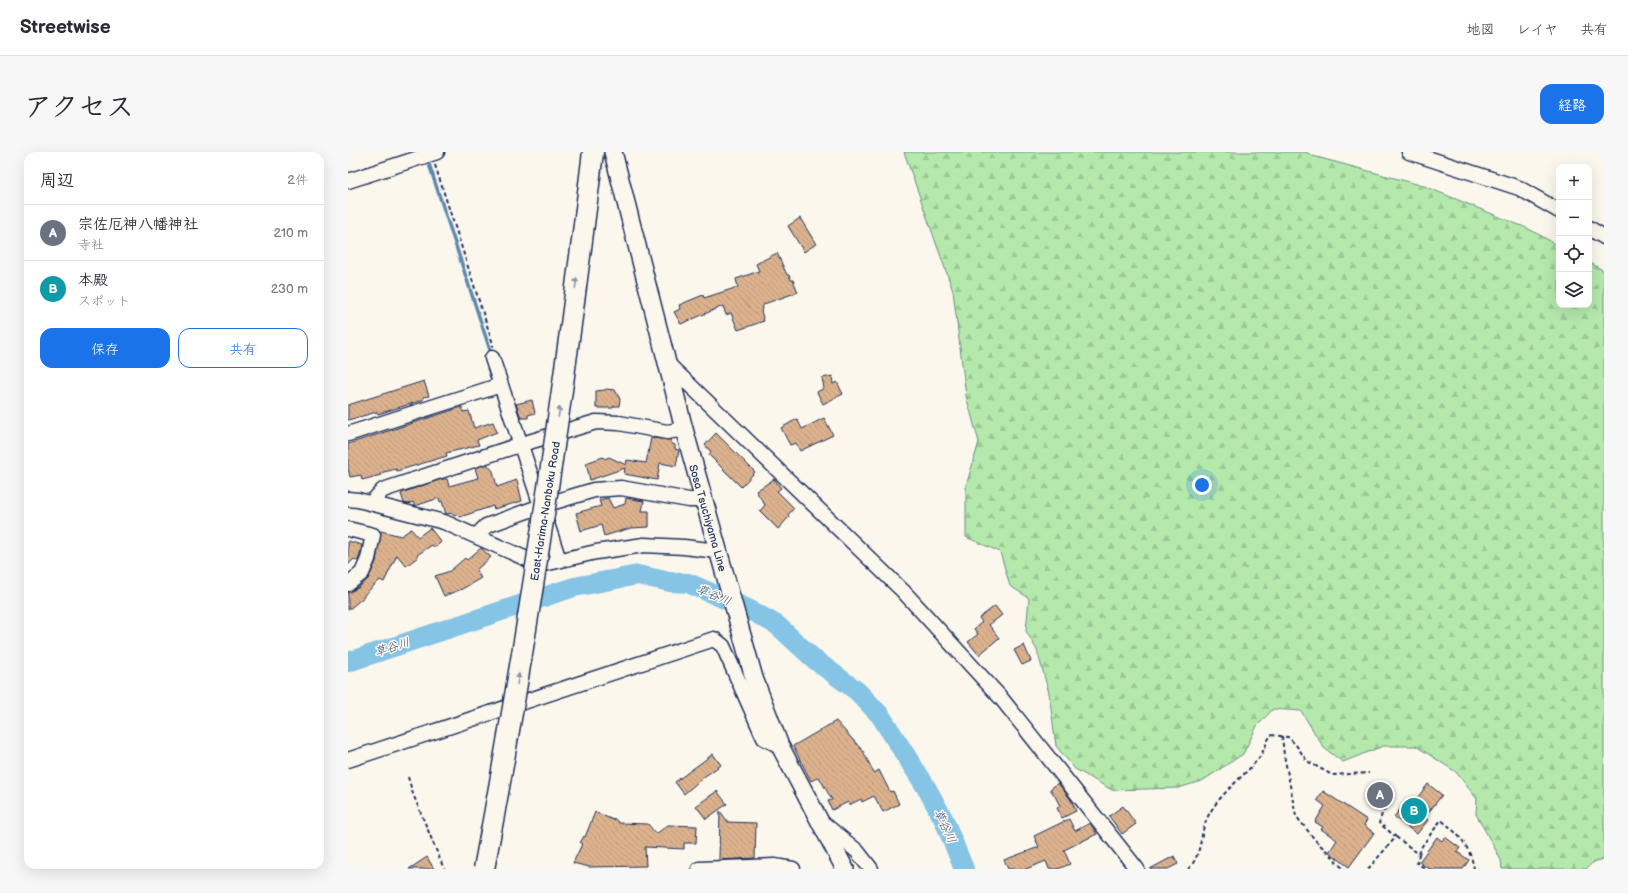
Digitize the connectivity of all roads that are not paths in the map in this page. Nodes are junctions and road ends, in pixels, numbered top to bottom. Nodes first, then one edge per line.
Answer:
1 (593, 152) edge
2 (606, 152) edge
3 (614, 152) edge
4 (1409, 152) edge
5 (434, 153) edge
6 (348, 181) edge
7 (1556, 209) edge
8 (492, 358) road end
9 (667, 363) junction
10 (501, 384) junction
11 (684, 429) junction
12 (348, 434) edge
13 (522, 444) junction
14 (348, 499) edge
15 (703, 500) junction
16 (370, 503) junction
17 (542, 506) junction
18 (348, 529) edge
19 (476, 536) junction
20 (719, 558) junction
21 (559, 560) junction
22 (348, 584) edge
23 (780, 746) junction
24 (348, 760) edge
25 (819, 819) junction
26 (484, 869) edge
27 (497, 869) edge
28 (699, 869) edge
29 (793, 869) edge
30 (845, 869) edge
31 (871, 869) edge
32 (1137, 869) edge

26 -> 1 highway, East-Harima-Nanboku Road, bridge
2 - 27 highway, East-Harima-Nanboku Road
3 - 9 main road, Sosa Tsuchiyama Line
4 - 7 street
5 - 6 street
8 - 10 street
9 - 11 main road, Sosa Tsuchiyama Line
9 - 32 street
10 - 12 street
10 - 13 street
11 - 13 street
11 - 15 main road, Sosa Tsuchiyama Line
13 - 16 street
13 - 17 street
14 - 16 street
15 - 17 street
15 - 20 main road, Sosa Tsuchiyama Line
16 - 19 street
17 - 19 street
17 - 21 street
18 - 22 street
19 - 21 street
20 - 21 street
20 - 23 main road, Sosa Tsuchiyama Line
23 - 24 street
23 - 25 main road, Sosa Tsuchiyama Line
25 - 30 main road, Sosa Tsuchiyama Line
25 - 31 street
28 - 29 street

